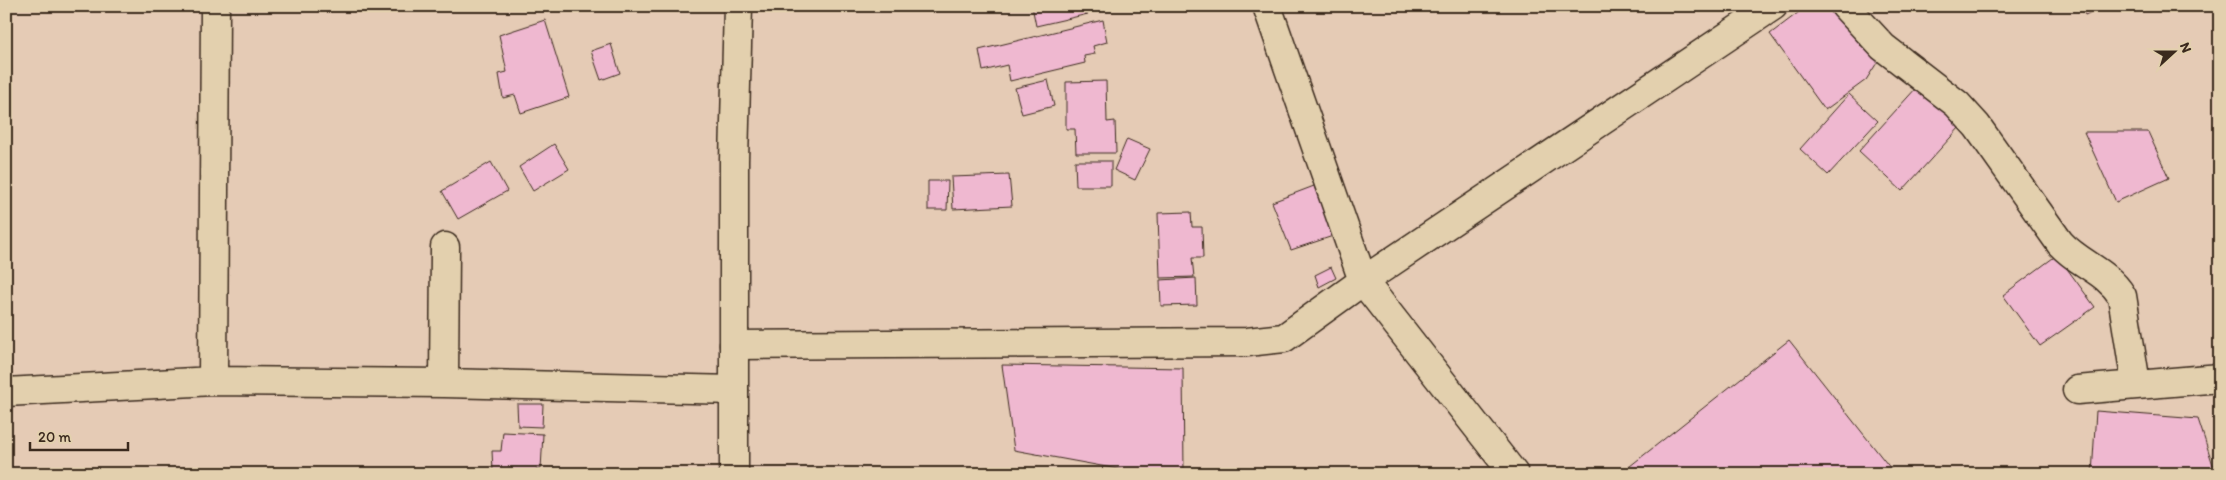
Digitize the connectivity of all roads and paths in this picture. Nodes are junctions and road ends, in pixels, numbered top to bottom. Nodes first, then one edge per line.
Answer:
1 (216, 6) edge
2 (738, 6) edge
3 (1268, 6) edge
4 (1773, 6) edge
5 (1845, 6) edge
6 (446, 247) dead end
7 (1363, 281) junction
8 (734, 345) junction
9 (2220, 378) edge
10 (213, 381) junction
11 (444, 383) junction
12 (2136, 384) junction
13 (734, 390) junction
14 (2076, 390) dead end
15 (6, 392) edge
16 (734, 474) edge
17 (1514, 474) edge

1 - 10 street
2 - 8 street
3 - 7 street
4 - 7 street
5 - 12 street
6 - 11 street
7 - 8 street
7 - 17 street
8 - 13 street
9 - 12 street
10 - 11 street
10 - 15 street
11 - 13 street
12 - 14 street
13 - 16 street

